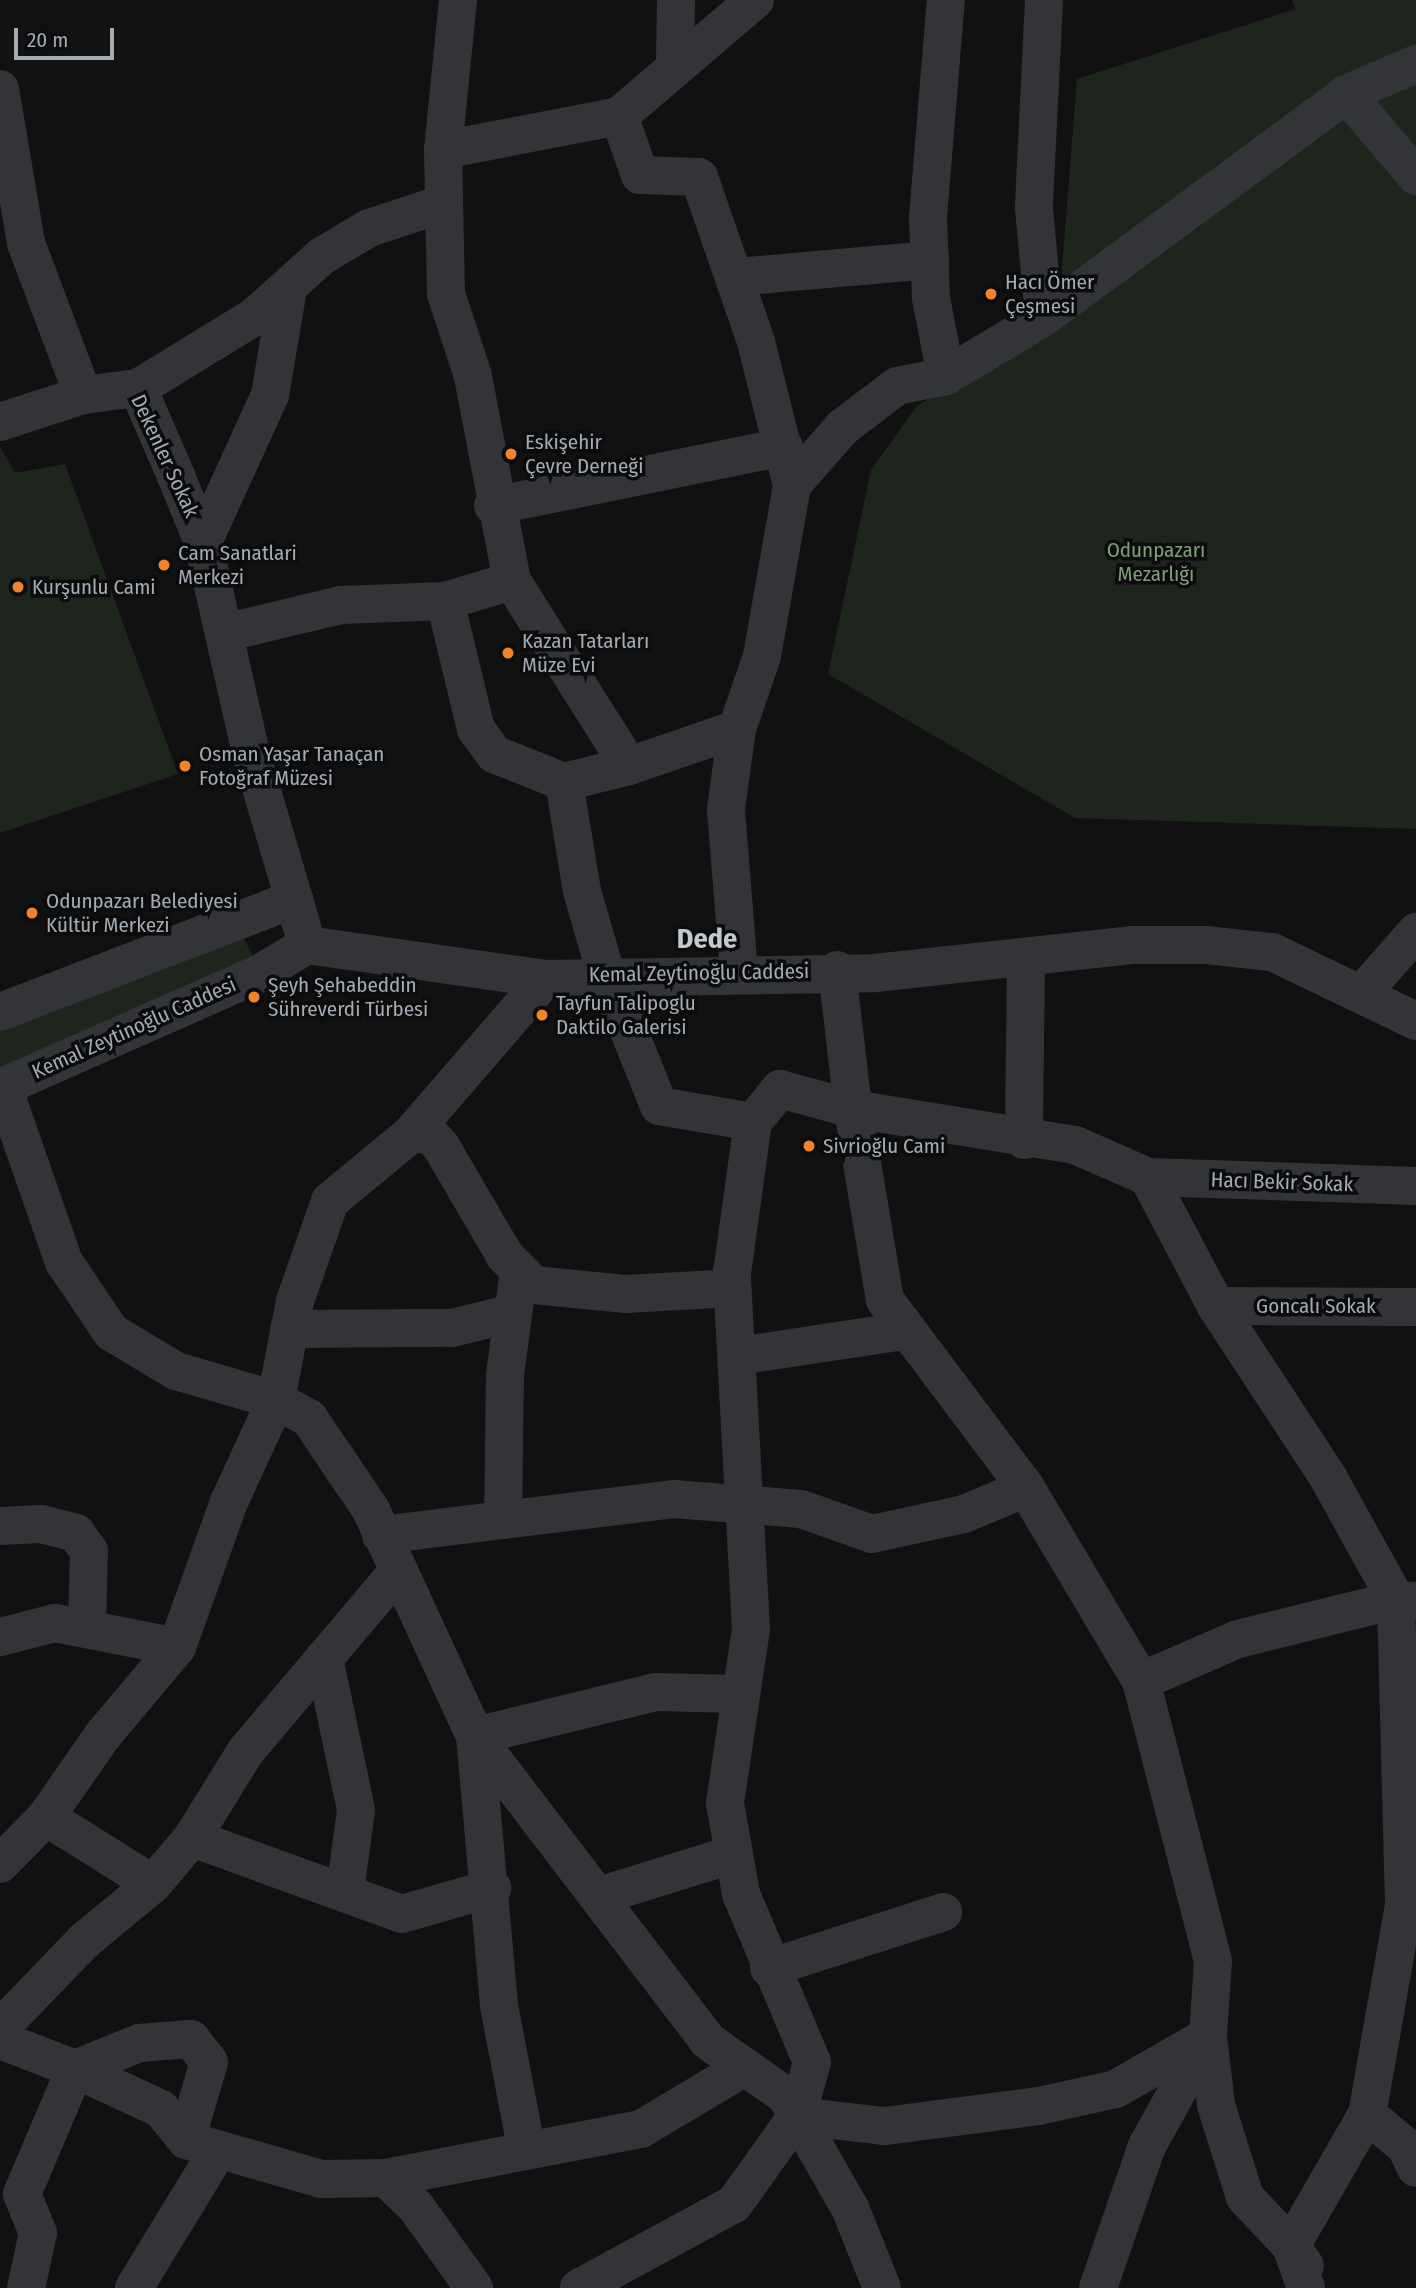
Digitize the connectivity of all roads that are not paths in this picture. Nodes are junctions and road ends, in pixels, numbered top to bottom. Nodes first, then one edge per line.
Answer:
1 (458, 0) edge
2 (676, 0) edge
3 (755, 0) edge
4 (946, 0) edge
5 (1044, 0) edge
6 (675, 62) junction
7 (1416, 64) edge
8 (0, 89) edge
9 (1346, 94) junction
10 (620, 117) junction
11 (443, 150) junction
12 (1416, 176) edge
13 (442, 204) junction
14 (930, 260) junction
15 (736, 277) junction
16 (288, 289) junction
17 (1044, 317) junction
18 (946, 376) junction
19 (138, 388) junction
20 (83, 394) junction
21 (0, 422) edge
22 (784, 447) junction
23 (792, 485) junction
24 (494, 506) junction
25 (204, 542) junction
26 (512, 581) junction
27 (445, 601) junction
28 (224, 633) junction
29 (737, 729) junction
30 (629, 765) junction
31 (564, 782) junction
32 (294, 899) junction
33 (1416, 933) edge
34 (307, 944) junction
35 (1026, 960) junction
36 (837, 970) junction
37 (739, 972) junction
38 (606, 974) junction
39 (545, 979) junction
40 (1364, 991) junction
41 (0, 1012) edge
42 (1416, 1021) edge
43 (2, 1087) edge
44 (853, 1109) junction
45 (753, 1122) junction
46 (411, 1134) junction
47 (1024, 1140) junction
48 (1148, 1177) junction
49 (1416, 1185) edge
50 (519, 1269) junction
51 (732, 1288) junction
52 (1216, 1306) junction
53 (1416, 1307) edge
54 (513, 1312) junction
55 (289, 1329) junction
56 (904, 1331) junction
57 (738, 1356) junction
58 (276, 1400) junction
59 (1026, 1488) junction
60 (740, 1504) junction
61 (503, 1520) junction
62 (0, 1526) edge
63 (381, 1535) junction
64 (397, 1571) junction
65 (1406, 1601) edge
66 (88, 1628) junction
67 (0, 1637) edge
68 (177, 1647) junction
69 (324, 1658) junction
70 (1142, 1681) junction
71 (738, 1694) junction
72 (475, 1737) junction
73 (46, 1817) junction
74 (192, 1839) junction
75 (734, 1854) junction
76 (0, 1864) edge
77 (153, 1884) junction
78 (492, 1888) junction
79 (345, 1891) junction
80 (599, 1896) junction
81 (943, 1912) dead end
82 (769, 1968) junction
83 (0, 2028) edge
84 (1208, 2036) junction
85 (0, 2040) edge
86 (746, 2067) junction
87 (75, 2069) junction
88 (1367, 2113) junction
89 (797, 2116) junction
90 (202, 2146) junction
91 (526, 2147) junction
92 (1416, 2168) edge
93 (386, 2178) junction
94 (1291, 2246) junction
95 (26, 2288) edge
96 (134, 2288) edge
97 (474, 2288) edge
98 (579, 2288) edge
99 (882, 2288) edge
100 (1098, 2288) edge
101 (1306, 2288) edge
102 (1320, 2288) edge

1 - 11 street
2 - 6 street
3 - 6 street
4 - 14 street
5 - 17 street
6 - 10 street
7 - 9 street
8 - 20 street
9 - 12 street
9 - 17 street
10 - 11 street
10 - 15 street
11 - 13 street
13 - 16 street
13 - 24 street
14 - 15 street
14 - 18 street
15 - 22 street
16 - 19 street
16 - 25 street
17 - 18 street
18 - 23 street
19 - 20 street, Dekenler Sokak
19 - 25 street, Dekenler Sokak
20 - 21 street, Dekenler Sokak
22 - 23 street
22 - 24 street
23 - 29 street
24 - 26 street
25 - 28 street, Dekenler Sokak
26 - 27 street
26 - 30 street
27 - 28 street
27 - 31 street
28 - 32 street, Dekenler Sokak
29 - 30 street
29 - 37 street
30 - 31 street
31 - 38 street
32 - 34 street, Dekenler Sokak
32 - 41 street
33 - 40 street
34 - 39 street, Kemal Zeytinoğlu Caddesi
34 - 43 street, Kemal Zeytinoğlu Caddesi
35 - 36 street, Kemal Zeytinoğlu Caddesi
35 - 40 street, Kemal Zeytinoğlu Caddesi
35 - 47 street
36 - 37 street, Kemal Zeytinoğlu Caddesi
36 - 44 street
37 - 38 street, Kemal Zeytinoğlu Caddesi
38 - 39 street, Kemal Zeytinoğlu Caddesi
38 - 45 street
39 - 46 street
40 - 42 street, Kemal Zeytinoğlu Caddesi
43 - 58 street
44 - 45 street
44 - 47 street
44 - 56 street
45 - 51 street
46 - 50 street
46 - 55 street
47 - 48 street
48 - 49 street, Hacı Bekir Sokak
48 - 52 street
50 - 51 street
50 - 54 street
51 - 57 street
52 - 53 street, Goncalı Sokak
52 - 65 street
54 - 55 street
54 - 61 street
55 - 58 street
56 - 57 street
56 - 59 street
57 - 60 street
58 - 63 street
58 - 68 street
59 - 60 street
59 - 70 street
60 - 61 street
60 - 71 street
61 - 63 street
62 - 66 street
63 - 64 street
64 - 69 street
64 - 72 street
65 - 70 street
65 - 88 street
66 - 67 street
66 - 68 street
68 - 73 street
69 - 74 street
69 - 79 street
70 - 84 street
71 - 72 street
71 - 75 street
72 - 78 street
72 - 80 street
73 - 76 street
73 - 77 street
74 - 77 street
74 - 79 street
75 - 80 street
75 - 82 street
77 - 83 street
78 - 79 street
78 - 91 street
80 - 86 street
81 - 82 street
82 - 89 street
84 - 89 street
84 - 94 street
84 - 100 street
85 - 87 street
86 - 89 street
86 - 91 street
87 - 90 street
87 - 90 street
87 - 95 street
88 - 92 street
88 - 94 street
89 - 98 street
89 - 99 street
90 - 93 street
90 - 96 street
91 - 93 street
93 - 97 street
94 - 101 street
94 - 102 street

